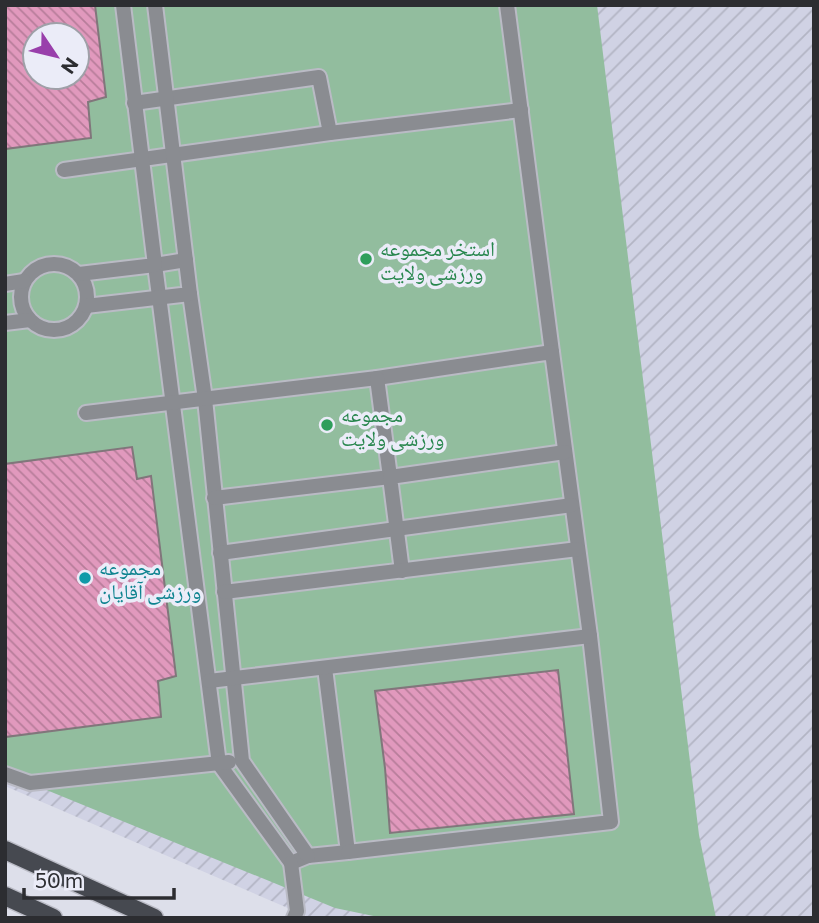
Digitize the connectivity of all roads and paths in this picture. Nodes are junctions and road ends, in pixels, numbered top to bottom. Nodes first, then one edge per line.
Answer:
1 (123, 5) edge
2 (155, 5) edge
3 (507, 5) edge
4 (166, 99) junction
5 (134, 103) junction
6 (521, 110) junction
7 (330, 133) junction
8 (172, 156) junction
9 (142, 161) junction
10 (64, 170) dead end
11 (186, 260) junction
12 (155, 265) junction
13 (79, 274) junction
14 (24, 281) junction
15 (5, 284) edge
16 (190, 295) junction
17 (160, 298) junction
18 (86, 306) junction
19 (30, 320) junction
20 (5, 323) edge
21 (552, 352) junction
22 (377, 378) junction
23 (205, 399) junction
24 (174, 404) junction
25 (86, 413) dead end
26 (565, 452) junction
27 (390, 477) junction
28 (214, 498) junction
29 (572, 505) junction
30 (398, 528) junction
31 (578, 549) junction
32 (220, 553) junction
33 (402, 570) junction
34 (224, 592) junction
35 (590, 636) junction
36 (325, 668) junction
37 (233, 679) junction
38 (209, 681) junction
39 (242, 761) junction
40 (219, 764) junction
41 (5, 774) edge
42 (5, 850) edge
43 (348, 852) junction
44 (308, 856) junction
45 (291, 863) junction
46 (5, 896) edge
47 (53, 918) edge
48 (154, 918) edge
49 (295, 918) edge

1 - 5 street
2 - 4 street
3 - 6 street
4 - 5 street
4 - 7 street
4 - 8 street
5 - 9 street
6 - 7 street
6 - 21 street
7 - 8 street
8 - 9 street
8 - 11 street
9 - 10 street
9 - 12 street
11 - 12 street
11 - 16 street
12 - 13 street
12 - 17 street
13 - 14 street
13 - 18 street
14 - 15 street
14 - 19 street
16 - 17 street
16 - 23 street
17 - 18 street
17 - 24 street
18 - 19 street
19 - 20 street
21 - 22 street
21 - 26 street
22 - 23 street
22 - 27 street
23 - 24 street
23 - 28 street
24 - 25 street
24 - 38 street
26 - 27 street
26 - 29 street
27 - 28 street
27 - 30 street
28 - 32 street
29 - 30 street
29 - 31 street
30 - 32 street
30 - 33 street
31 - 33 street
31 - 35 street
32 - 34 street
33 - 34 street
34 - 37 street
35 - 36 street
35 - 43 street
36 - 37 street
36 - 43 street
37 - 38 street
37 - 39 street
38 - 40 street
39 - 40 street
39 - 44 street
40 - 41 street
40 - 45 street
42 - 48 main road
43 - 44 street
44 - 45 street
45 - 49 street
46 - 47 main road

